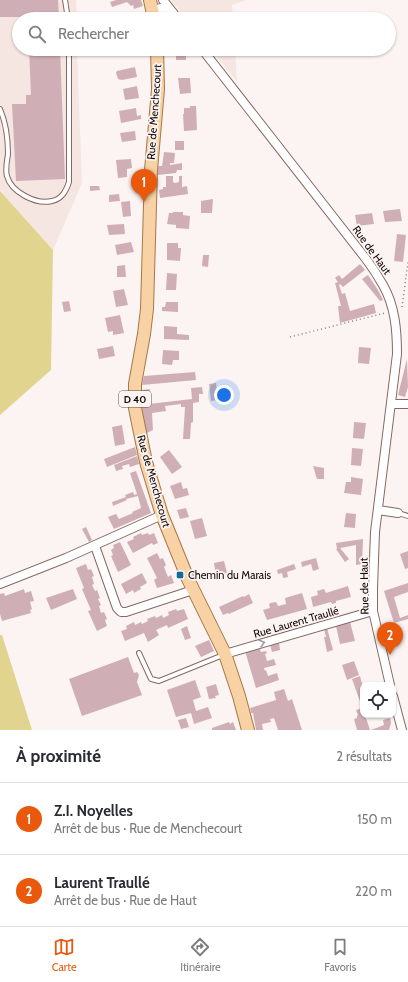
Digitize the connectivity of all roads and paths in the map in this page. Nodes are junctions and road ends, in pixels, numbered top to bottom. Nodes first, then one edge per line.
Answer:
1 (65, 0) edge
2 (163, 0) edge
3 (152, 10) edge
4 (67, 12) edge
5 (168, 12) edge
6 (173, 12) edge
7 (69, 56) edge
8 (157, 56) edge
9 (207, 56) edge
10 (0, 109) edge
11 (408, 262) edge
12 (393, 310) junction
13 (290, 337) dead end
14 (391, 404) junction
15 (408, 404) edge
16 (378, 510) junction
17 (398, 513) joint
18 (162, 515) junction
19 (408, 516) edge
20 (95, 546) junction
21 (0, 584) edge
22 (193, 590) junction
23 (373, 611) junction
24 (139, 653) dead end
25 (224, 654) junction
26 (389, 682) edge
27 (396, 707) edge
28 (248, 730) edge
29 (402, 730) edge

1 - 4 lane
2 - 6 street
3 - 5 street
7 - 10 lane
8 - 18 main road, Rue de Menchecourt / D 40
9 - 12 street, Rue de Haut
11 - 12 path
12 - 13 path
12 - 14 street, Rue de Haut
14 - 15 street
14 - 16 street, Rue de Haut
16 - 17 street
16 - 23 street, Rue de Haut
17 - 19 lane
18 - 20 street
18 - 22 main road, Rue de Menchecourt / D 40
20 - 21 street
20 - 22 street
22 - 25 main road, Rue de Menchecourt / D 40
25 -> 23 street, Rue Laurent Traullé
23 - 26 street, Rue de Haut
24 - 25 lane
25 - 28 main road, Rue de Menchecourt / D 40
27 - 29 street

